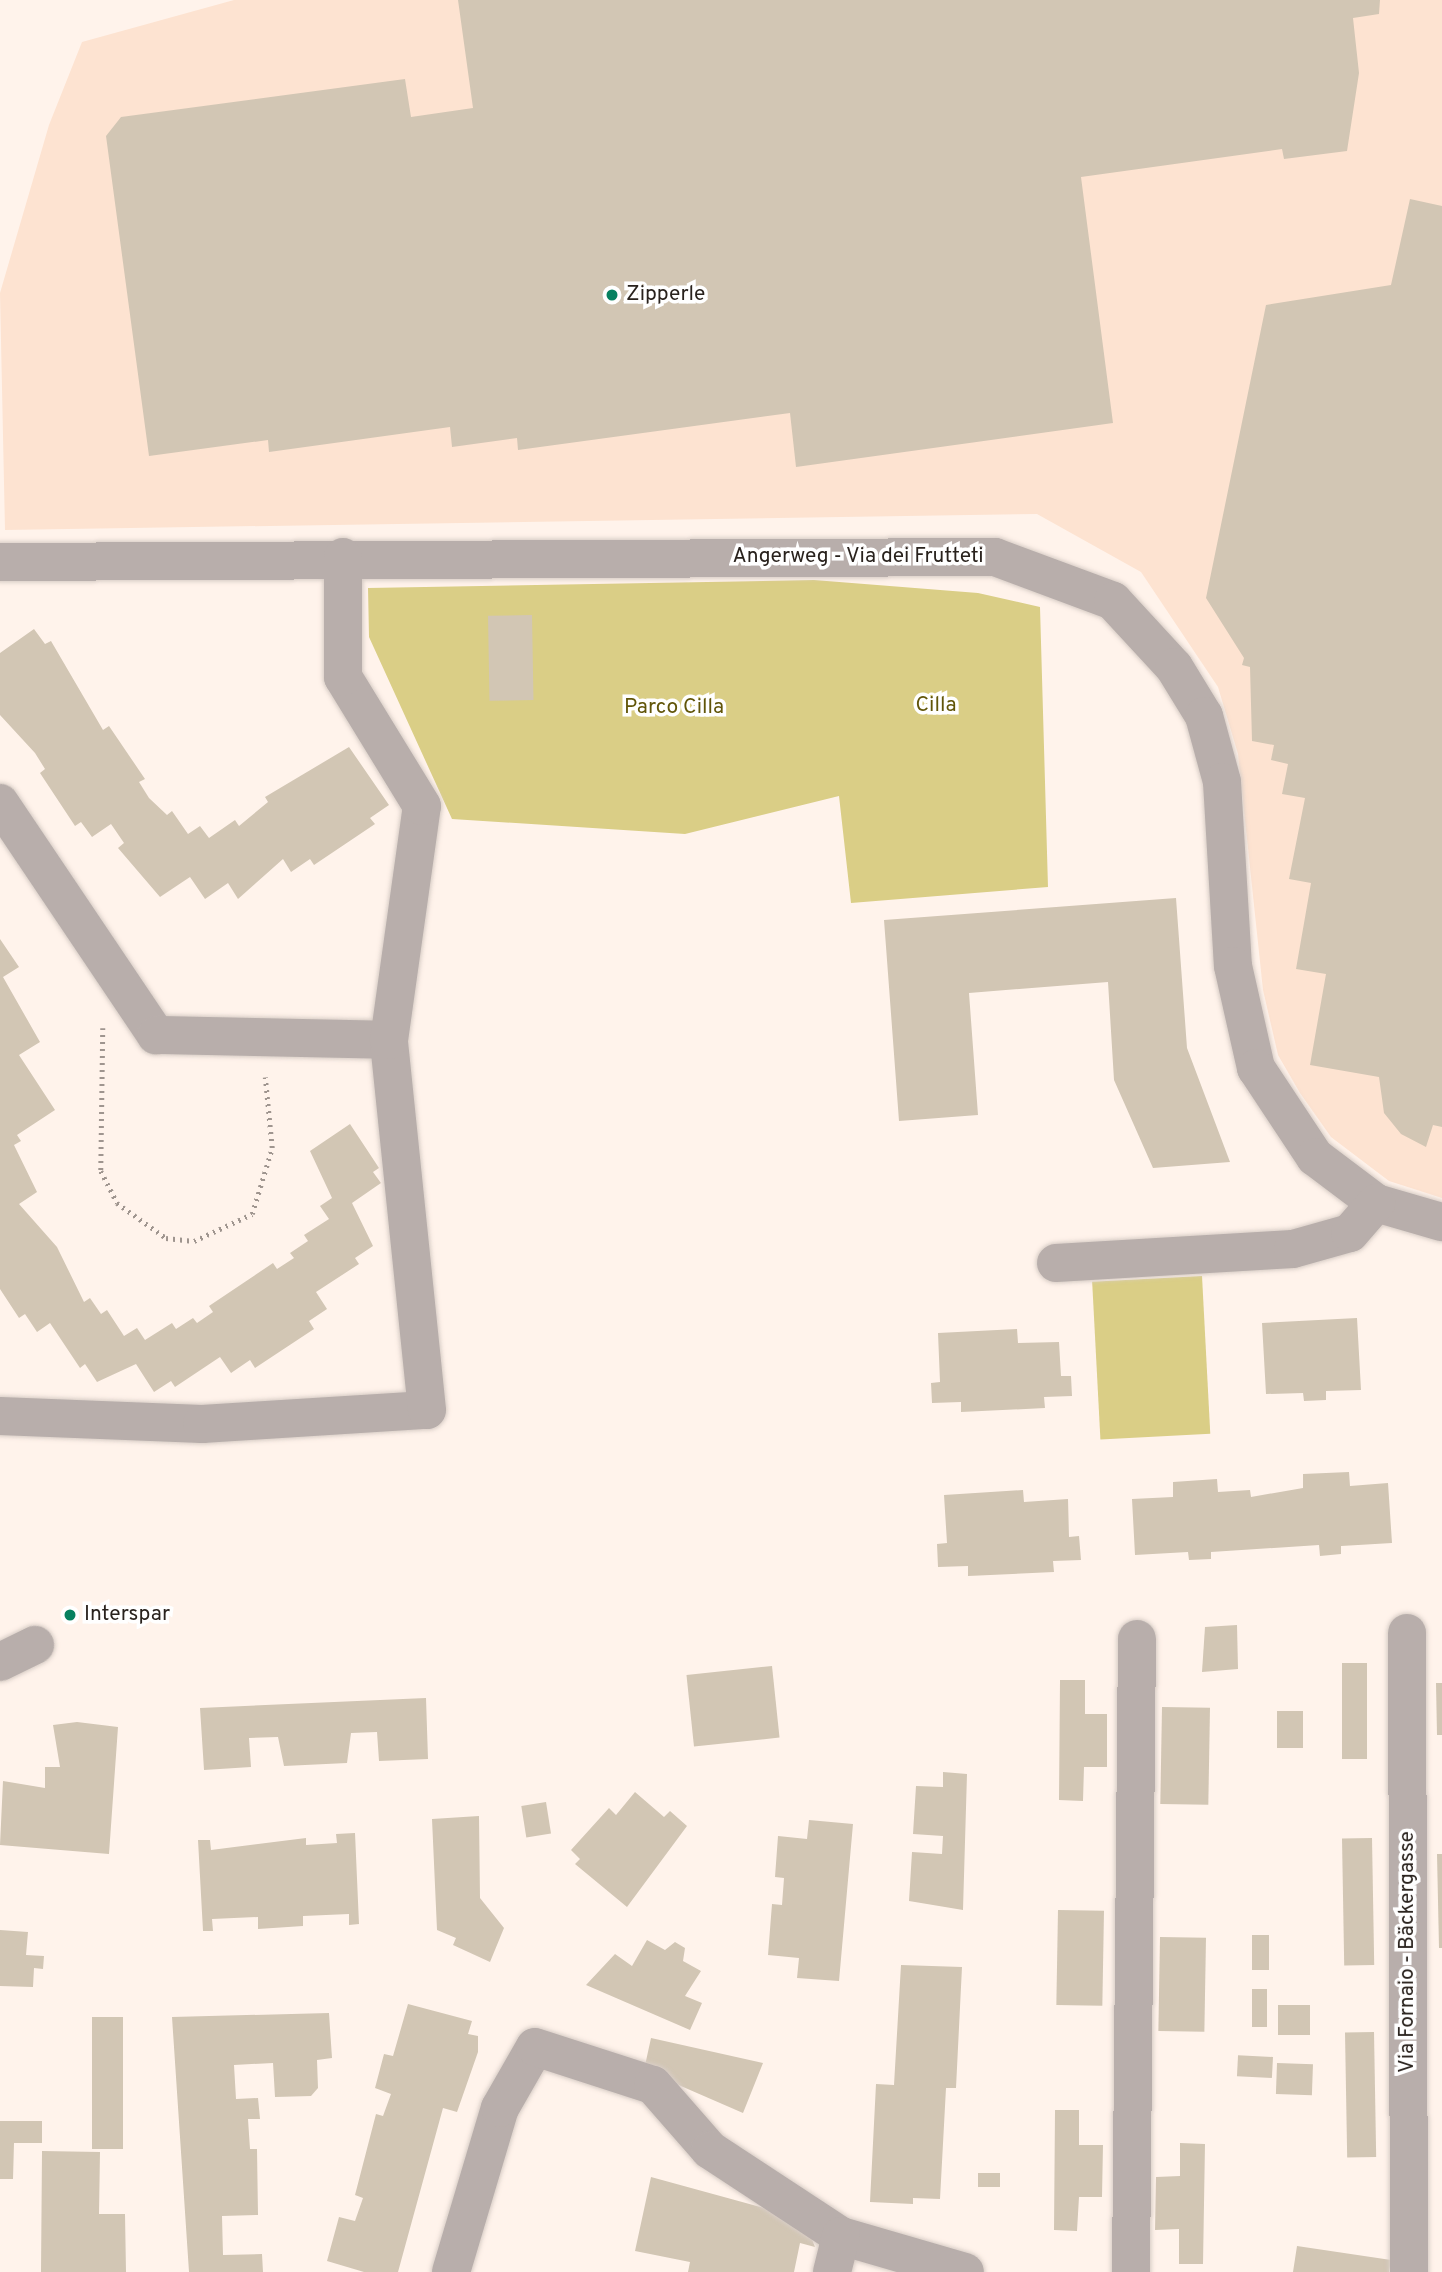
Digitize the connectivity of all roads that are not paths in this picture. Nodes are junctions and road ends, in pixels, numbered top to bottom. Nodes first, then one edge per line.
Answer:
1 (343, 557) junction
2 (0, 562) edge
3 (0, 803) edge
4 (389, 1040) junction
5 (1376, 1203) junction
6 (1442, 1222) edge
7 (1056, 1263) dead end
8 (0, 1416) edge
9 (1407, 1633) dead end
10 (1137, 1639) dead end
11 (35, 1645) dead end
12 (0, 1662) edge
13 (837, 2254) edge
14 (451, 2272) edge
15 (965, 2272) edge
16 (1131, 2272) edge
17 (1409, 2272) edge

1 - 2 street, Angerweg - Via dei Frutteti
1 - 4 street
1 - 5 street, Angerweg - Via dei Frutteti
3 - 4 street
4 - 8 street
5 - 6 street, Angerweg - Via dei Frutteti
5 - 7 street
9 - 17 street, Via Fornaio - Bäckergasse
10 - 16 street
11 - 12 street
13 - 14 street
13 - 15 street

